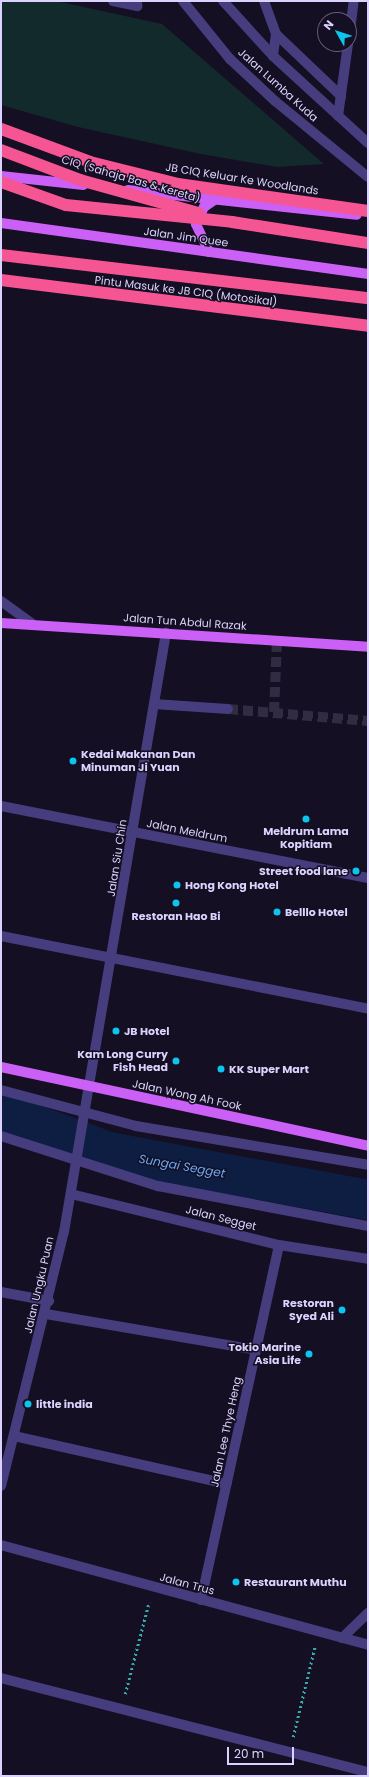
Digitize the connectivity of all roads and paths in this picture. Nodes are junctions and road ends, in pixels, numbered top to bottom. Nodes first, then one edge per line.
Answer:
1 (113, 1) edge
2 (137, 1) edge
3 (182, 1) edge
4 (223, 1) edge
5 (264, 1) edge
6 (354, 1) edge
7 (353, 12) edge
8 (276, 34) junction
9 (347, 52) edge
10 (273, 56) junction
11 (341, 96) junction
12 (338, 116) junction
13 (348, 126) junction
14 (1, 129) edge
15 (368, 133) edge
16 (368, 143) edge
17 (1, 150) edge
18 (1, 176) edge
19 (368, 178) edge
20 (1, 182) edge
21 (216, 199) junction
22 (366, 213) edge
23 (232, 222) junction
24 (1, 223) edge
25 (368, 243) edge
26 (209, 252) junction
27 (1, 255) edge
28 (368, 274) edge
29 (1, 280) edge
30 (368, 298) edge
31 (368, 326) edge
32 (1, 601) edge
33 (1, 623) edge
34 (34, 625) junction
35 (166, 633) junction
36 (368, 647) edge
37 (154, 704) junction
38 (228, 709) tunnel mouth
39 (1, 806) edge
40 (134, 832) junction
41 (368, 878) edge
42 (1, 936) edge
43 (113, 959) junction
44 (368, 1009) edge
45 (1, 1067) edge
46 (91, 1087) junction
47 (1, 1090) edge
48 (86, 1117) junction
49 (1, 1136) edge
50 (368, 1146) edge
51 (77, 1160) junction
52 (368, 1165) edge
53 (71, 1194) junction
54 (368, 1226) edge
55 (279, 1245) junction
56 (368, 1259) edge
57 (1, 1292) edge
58 (48, 1301) junction
59 (46, 1314) junction
60 (256, 1350) junction
61 (14, 1436) junction
62 (227, 1484) junction
63 (1, 1486) edge
64 (1, 1545) edge
65 (152, 1588) junction
66 (201, 1600) junction
67 (368, 1613) edge
68 (319, 1632) junction
69 (342, 1638) junction
70 (368, 1645) edge
71 (1, 1678) edge
72 (122, 1709) junction
73 (290, 1751) junction
74 (368, 1772) edge

1 - 2 street
3 - 19 street, Jalan Lumba Kuda
4 - 10 street, Jalan Lumba Kuda
5 - 8 street
6 - 7 street
8 - 10 street
8 - 11 street
9 - 11 street
10 - 12 street, Jalan Lumba Kuda
11 - 12 street
12 - 13 street, Jalan Lumba Kuda
13 - 15 street, Jalan Lumba Kuda
13 - 16 street, Jalan Lumba Kuda
14 - 22 highway, JB CIQ Keluar Ke Woodlands, bridge
17 - 23 highway, CIQ (Sahaja Bas & Kereta), bridge
18 - 21 main road
20 - 23 highway, bridge
21 - 22 main road
21 - 26 main road
23 - 25 highway
24 - 26 main road, Jalan Jim Quee
26 - 28 main road, Jalan Jim Quee
27 - 30 highway
29 - 31 highway, Pintu Masuk ke JB CIQ (Motosikal)
32 - 34 street
33 - 34 main road, Jalan Tun Abdul Razak
34 - 35 main road, Jalan Tun Abdul Razak
35 - 36 main road, Jalan Tun Abdul Razak
35 - 37 street, Jalan Siu Chin
37 - 38 street
37 - 40 street, Jalan Siu Chin
39 - 40 street, Jalan Meldrum
40 - 41 street, Jalan Meldrum
40 - 43 street, Jalan Siu Chin
42 - 43 street
43 - 44 street
43 - 46 street, Jalan Siu Chin
45 - 46 main road, Jalan Wong Ah Fook
46 - 48 street, Jalan Ungku Puan
46 - 50 main road, Jalan Wong Ah Fook
47 - 48 street
48 - 51 street, Jalan Ungku Puan
48 - 52 street
49 - 51 street
51 - 53 street, Jalan Ungku Puan
51 - 54 street
53 - 55 street, Jalan Segget
53 - 58 street, Jalan Ungku Puan
55 - 56 street, Jalan Segget
55 - 60 street, Jalan Lee Thye Heng
57 - 58 street
58 - 59 street, Jalan Ungku Puan
59 - 60 street
59 - 61 street, Jalan Ungku Puan
60 - 62 street, Jalan Lee Thye Heng
61 - 62 street
61 - 63 street, Jalan Ungku Puan
62 - 66 street, Jalan Lee Thye Heng
64 - 65 street, Jalan Trus
65 - 66 street, Jalan Trus
65 - 72 path
66 - 68 street, Jalan Trus
67 - 69 street
68 - 69 street, Jalan Trus
68 - 73 path
69 - 70 street, Jalan Trus
71 - 72 street
72 - 73 street
73 - 74 street

